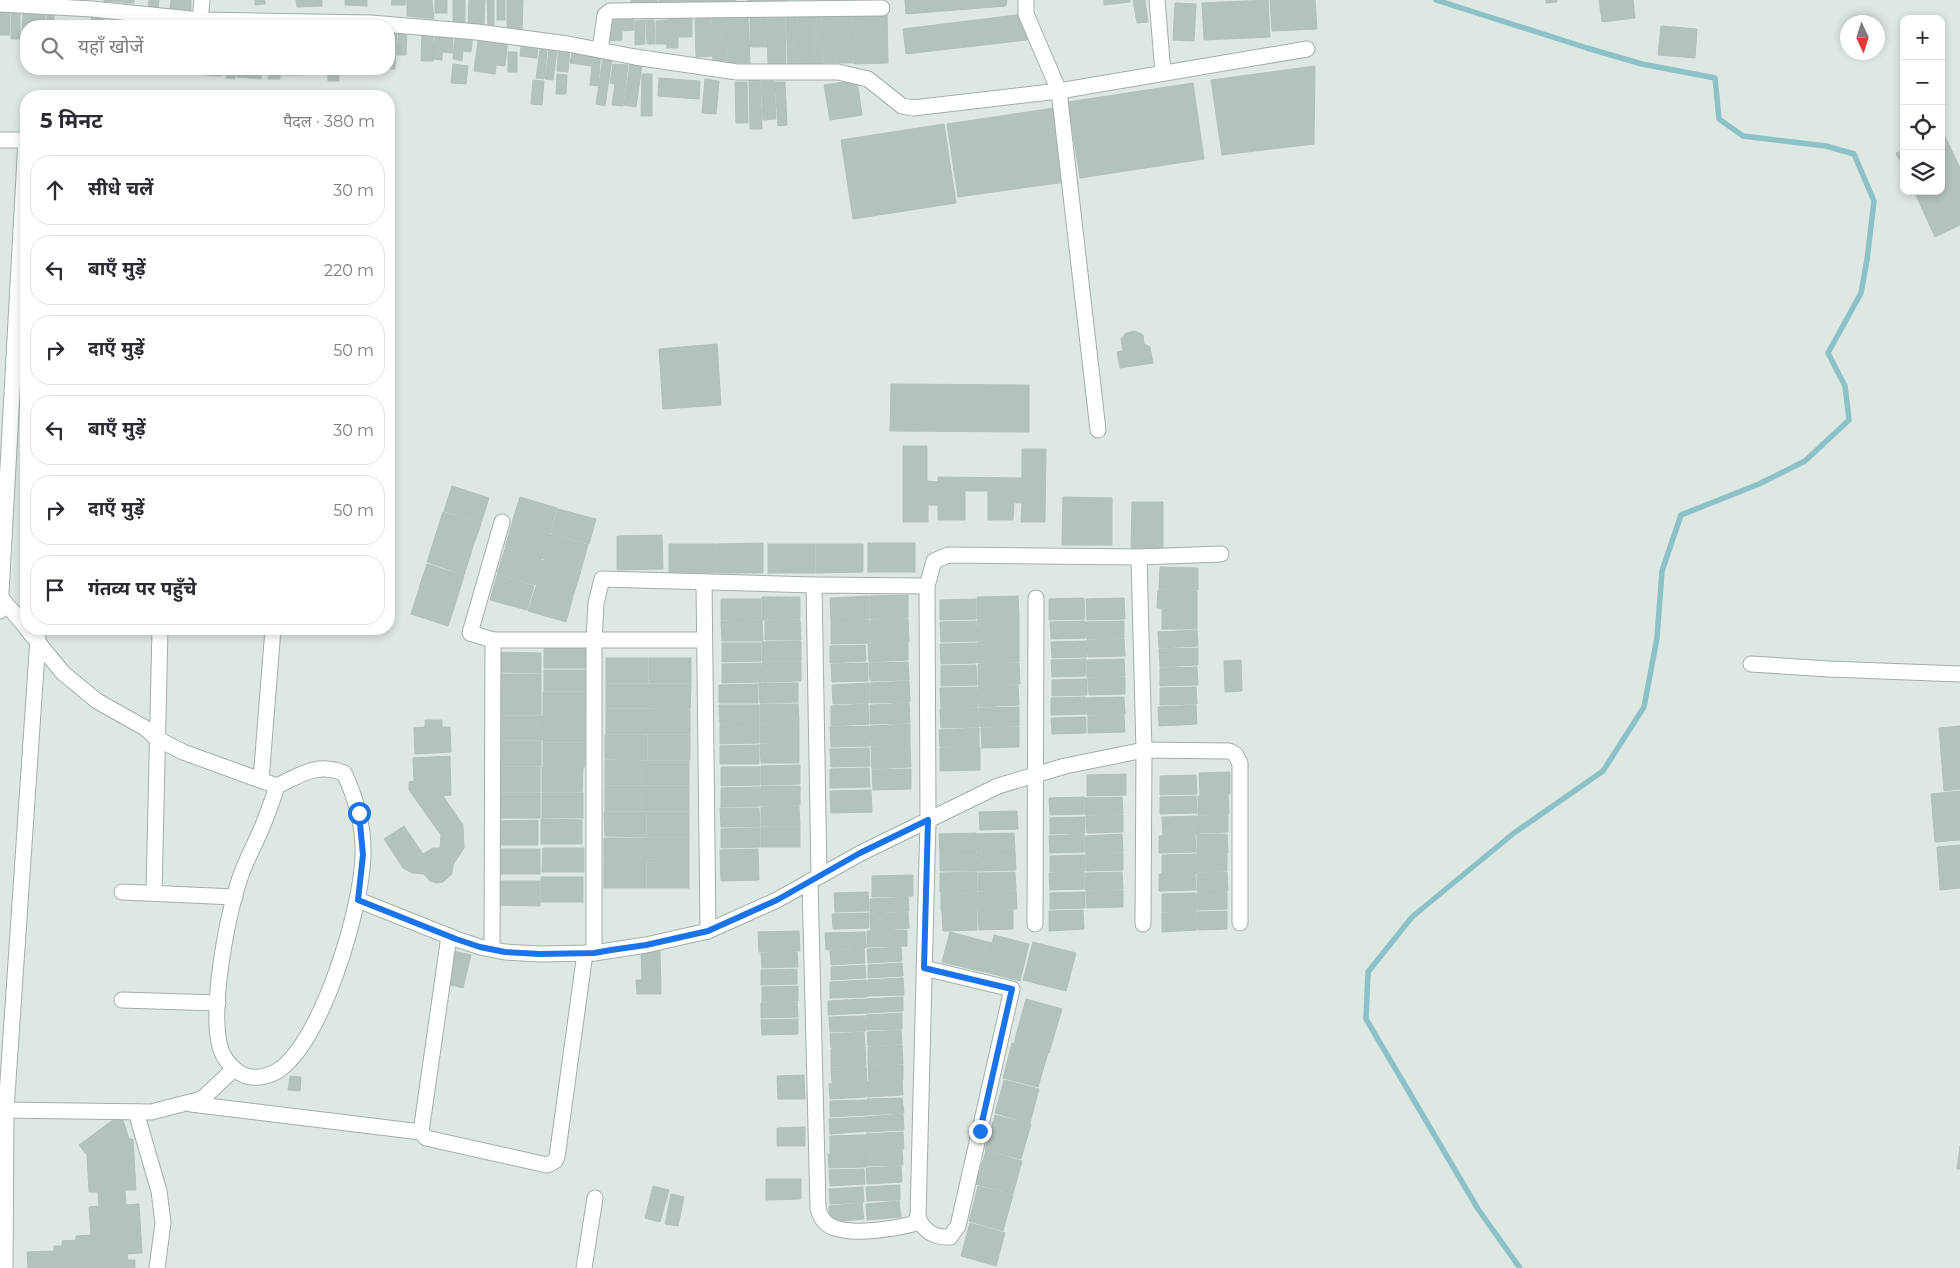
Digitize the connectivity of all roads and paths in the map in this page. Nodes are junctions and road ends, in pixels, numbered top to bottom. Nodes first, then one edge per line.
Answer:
1 (202, 0) edge
2 (1026, 0) edge
3 (1157, 0) edge
4 (0, 4) edge
5 (741, 4) edge
6 (607, 5) edge
7 (882, 8) dead end
8 (200, 20) joint
9 (395, 25) edge
10 (1308, 49) dead end
11 (600, 50) junction
12 (1163, 74) junction
13 (1059, 91) junction
14 (0, 140) edge
15 (20, 140) edge
16 (20, 247) edge
17 (1098, 430) dead end
18 (502, 522) dead end
19 (1221, 554) dead end
20 (1139, 556) junction
21 (704, 582) junction
22 (814, 585) junction
23 (927, 586) junction
24 (1036, 598) dead end
25 (0, 602) edge
26 (20, 621) edge
27 (38, 635) edge
28 (160, 635) edge
29 (272, 635) edge
30 (493, 640) junction
31 (594, 640) junction
32 (704, 640) junction
33 (1751, 664) dead end
34 (1960, 674) edge
35 (156, 738) junction
36 (1144, 750) junction
37 (1036, 776) junction
38 (261, 780) junction
39 (277, 786) junction
40 (928, 820) junction
41 (815, 879) junction
42 (122, 892) dead end
43 (154, 893) junction
44 (235, 897) junction
45 (358, 900) junction
46 (1240, 922) dead end
47 (1035, 924) dead end
48 (1143, 924) dead end
49 (708, 931) junction
50 (449, 936) junction
51 (492, 949) junction
52 (589, 953) junction
53 (924, 968) junction
54 (122, 1000) dead end
55 (218, 1003) junction
56 (234, 1069) junction
57 (184, 1103) junction
58 (3, 1110) edge
59 (136, 1112) junction
60 (420, 1132) junction
61 (595, 1198) dead end
62 (918, 1217) junction
63 (5, 1268) edge
64 (157, 1268) edge
65 (584, 1268) edge

1 - 8 street
2 - 13 street
3 - 12 street
4 - 8 street
5 - 6 street
5 - 7 street
6 - 11 street
9 - 11 street
10 - 12 street
11 - 13 street
12 - 13 street
13 - 17 street
14 - 15 street
16 - 25 street
18 - 30 street
19 - 20 street
20 - 23 street
20 - 36 street
21 - 22 street
21 - 31 street
21 - 32 street
22 - 23 street
22 - 41 street
23 - 40 street
24 - 37 street
25 - 26 street
27 - 35 street
27 - 58 street
28 - 35 street
29 - 38 street
30 - 31 street
30 - 51 street
31 - 32 street
31 - 52 street
32 - 49 street
33 - 34 street
35 - 38 street
35 - 43 street
36 - 37 street
36 - 46 street
36 - 48 street
37 - 40 street
37 - 47 street
38 - 39 street
39 - 44 street
39 - 45 street
40 - 41 street
40 - 53 street
41 - 49 street
41 - 62 street
42 - 43 street
43 - 44 street
44 - 55 street
45 - 50 street
45 - 56 street
49 - 52 street
50 - 51 street
50 - 60 street
51 - 52 street
52 - 60 street
53 - 62 street
53 - 62 street
54 - 55 street
55 - 56 street
56 - 57 street
57 - 59 street
57 - 60 street
58 - 59 street
58 - 63 street
59 - 64 street
61 - 65 street

